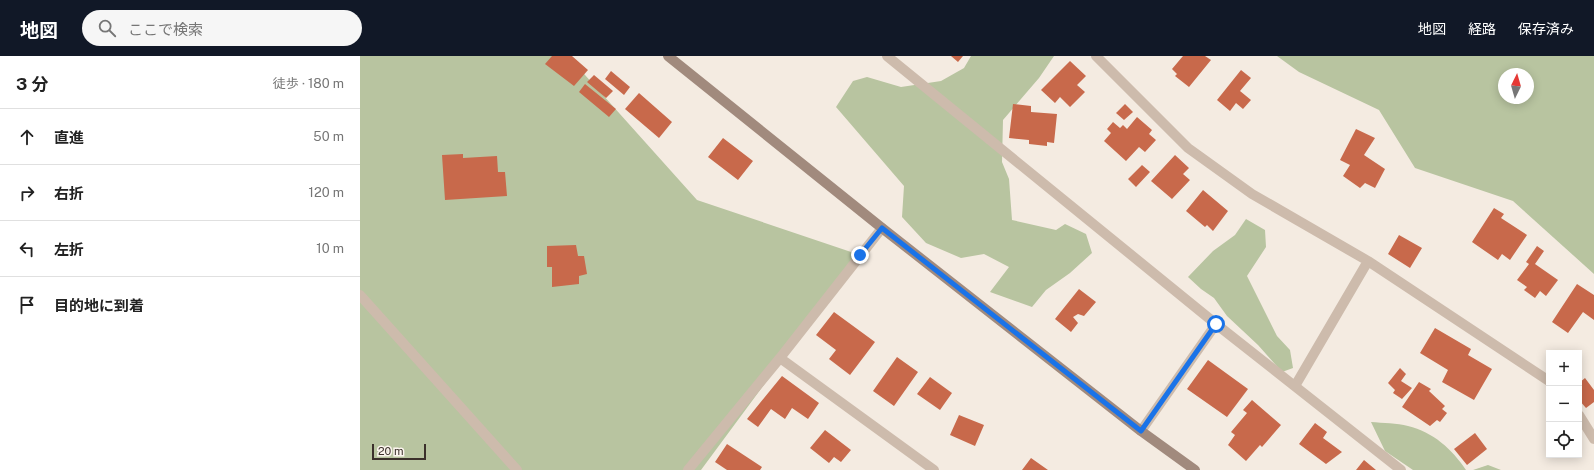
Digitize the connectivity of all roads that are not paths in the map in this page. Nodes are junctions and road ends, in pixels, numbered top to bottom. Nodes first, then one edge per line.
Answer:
1 (668, 56) edge
2 (887, 56) edge
3 (1096, 56) edge
4 (882, 228) junction
5 (1368, 261) junction
6 (360, 295) edge
7 (1216, 324) junction
8 (780, 358) junction
9 (1546, 379) edge
10 (1295, 386) junction
11 (1582, 420) edge
12 (1141, 431) junction
13 (1594, 439) edge
14 (518, 470) edge
15 (688, 470) edge
16 (934, 470) edge
17 (1194, 470) edge
18 (1401, 470) edge

1 - 4 street
2 - 7 street
3 - 5 street
4 - 8 street
4 - 12 street
5 - 9 street
5 - 10 street
6 - 14 street
7 - 10 street
7 - 12 street
8 - 15 street
8 - 16 street
10 - 18 street
11 - 13 street
12 - 17 street

